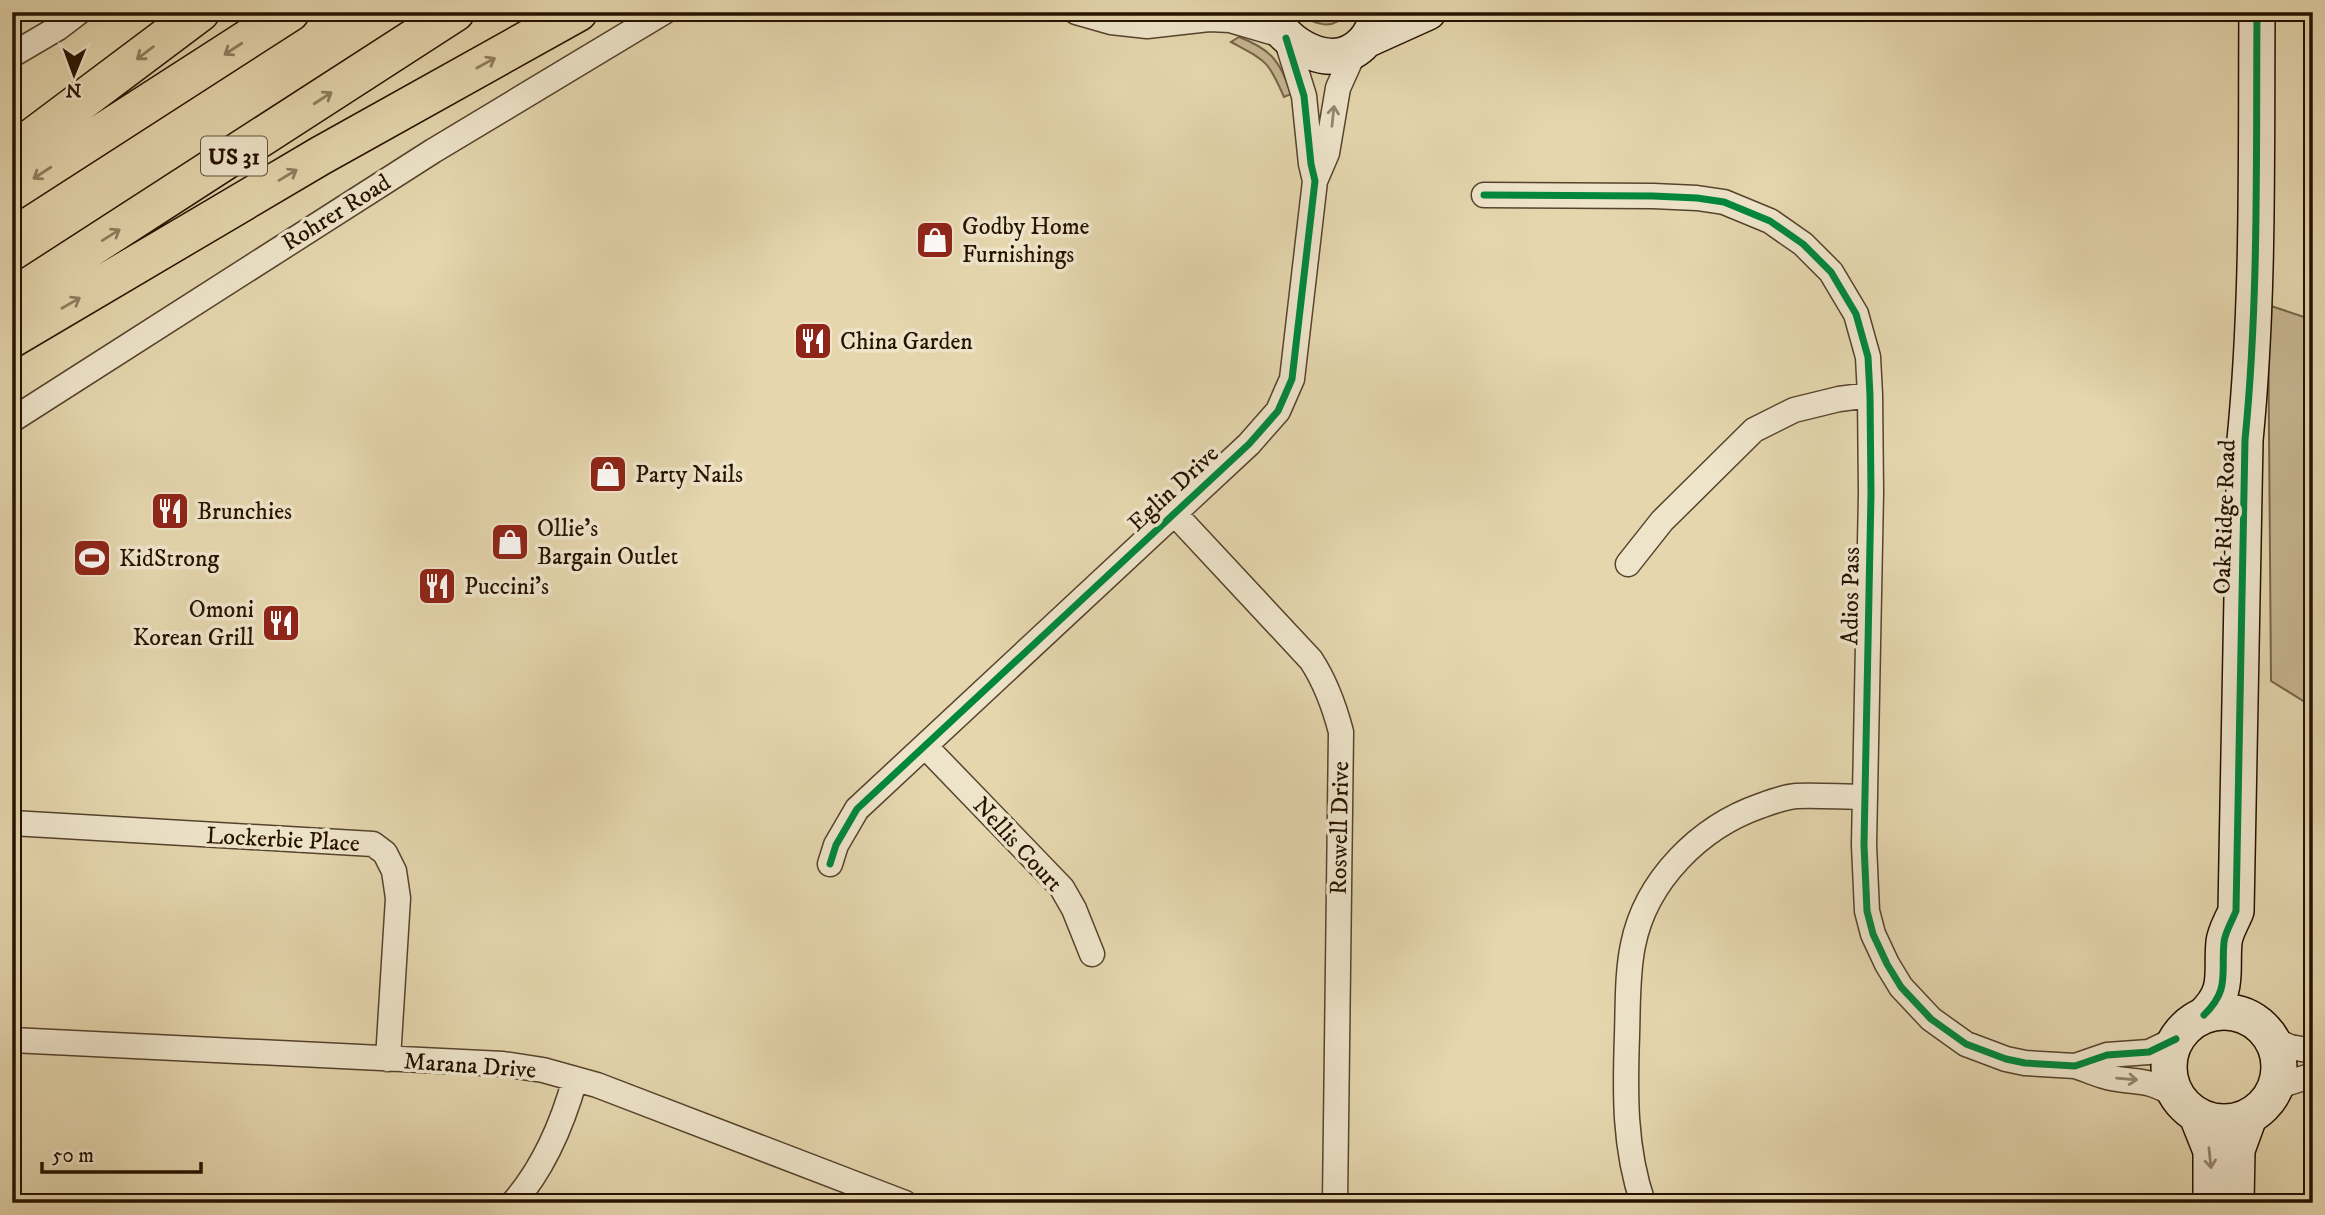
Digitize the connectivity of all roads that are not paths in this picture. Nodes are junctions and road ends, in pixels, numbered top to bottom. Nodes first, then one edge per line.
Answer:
1 (51, 12) edge
2 (79, 12) edge
3 (200, 12) edge
4 (290, 12) edge
5 (455, 12) edge
6 (578, 12) edge
7 (664, 12) edge
8 (1076, 12) edge
9 (1428, 12) edge
10 (2257, 12) edge
11 (1280, 29) edge
12 (1370, 31) edge
13 (17, 52) edge
14 (12, 153) edge
15 (1315, 181) junction
16 (12, 191) edge
17 (1484, 195) dead end
18 (12, 298) edge
19 (12, 338) edge
20 (1870, 395) junction
21 (12, 419) edge
22 (1174, 513) junction
23 (1628, 565) dead end
24 (925, 746) junction
25 (1865, 797) junction
26 (12, 823) edge
27 (830, 864) dead end
28 (2236, 911) junction
29 (1092, 954) dead end
30 (2204, 1015) junction
31 (2265, 1031) junction
32 (2176, 1039) junction
33 (12, 1040) edge
34 (2313, 1051) edge
35 (388, 1059) junction
36 (2075, 1066) junction
37 (2313, 1075) edge
38 (575, 1079) junction
39 (2186, 1106) junction
40 (2259, 1107) junction
41 (903, 1202) edge
42 (513, 1203) edge
43 (1335, 1203) edge
44 (1643, 1203) edge
45 (2211, 1203) edge
46 (2236, 1203) edge

1 - 13 street
2 - 13 street
3 -> 14 highway
4 -> 16 highway
18 -> 5 highway, US 31
19 -> 6 highway
7 - 21 street, Rohrer Road
8 - 11 street
9 - 12 street
10 - 28 street, Oak Ridge Road
11 - 12 street
11 - 15 street, Eglin Drive
15 -> 12 street, Eglin Drive
15 - 22 street, Eglin Drive
17 - 20 street, Adios Pass
20 - 23 street
20 - 25 street, Adios Pass
22 - 24 street, Eglin Drive
22 - 43 street, Roswell Drive
24 - 27 street, Eglin Drive
24 - 29 street, Nellis Court
25 - 36 street, Adios Pass
25 - 44 street
26 - 35 street, Lockerbie Place
28 - 30 street, Oak Ridge Road
28 - 31 street, Oak Ridge Road
30 - 31 street
30 - 32 street
31 - 34 street
31 - 40 street
32 - 36 street, Adios Pass
32 - 39 street
33 - 35 street, Marana Drive
35 - 38 street, Marana Drive
36 -> 39 street, Adios Pass
37 - 40 street
38 - 41 street, Marana Drive
38 - 42 street
39 - 40 street
39 -> 45 street
40 - 46 street

